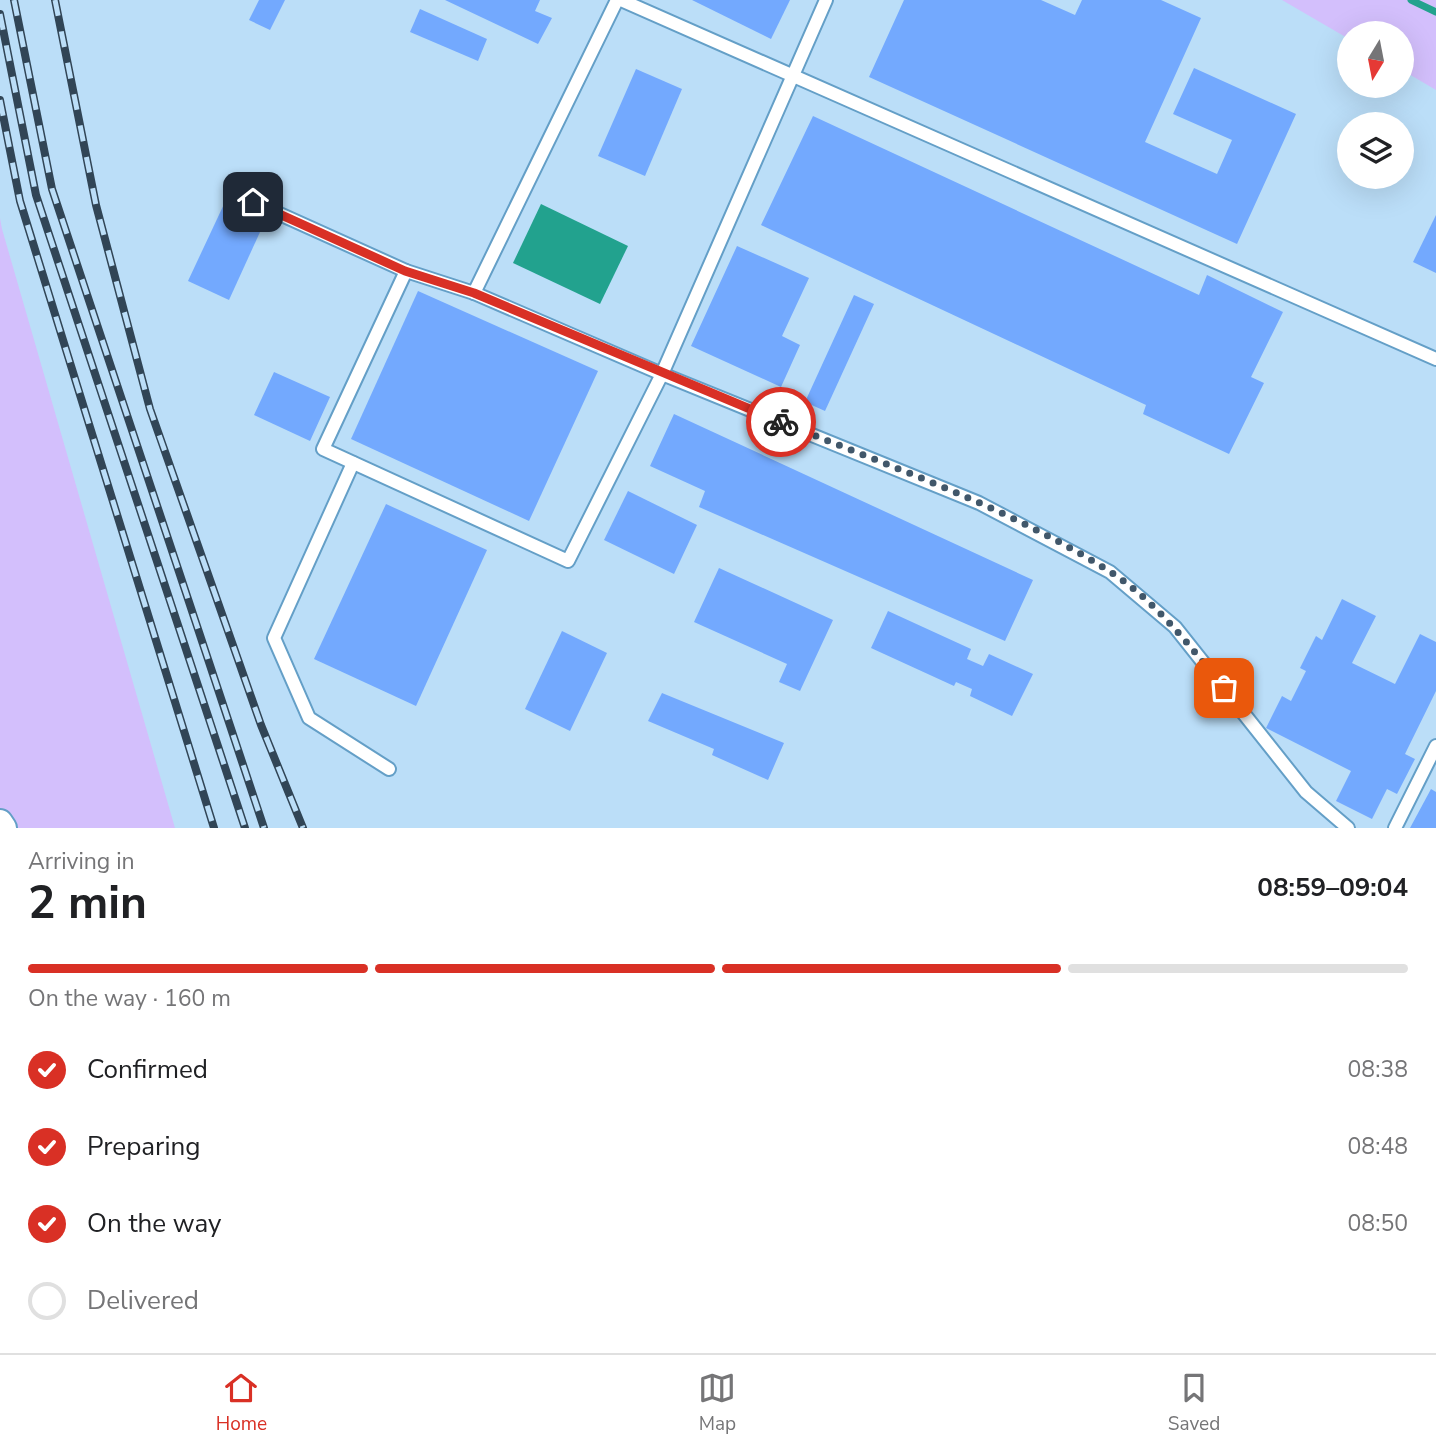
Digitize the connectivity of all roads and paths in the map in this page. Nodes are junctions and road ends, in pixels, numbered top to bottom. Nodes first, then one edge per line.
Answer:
1 (619, 0) edge
2 (826, 0) edge
3 (792, 75) junction
4 (253, 202) dead end
5 (405, 271) junction
6 (474, 293) junction
7 (1436, 359) edge
8 (662, 374) junction
9 (353, 463) junction
10 (1436, 746) edge
11 (389, 769) dead end
12 (0, 822) edge
13 (4, 828) edge
14 (1348, 828) edge
15 (1395, 828) edge

1 - 3 lane
1 - 6 lane
2 - 3 lane
3 - 7 lane
3 - 8 lane
4 - 5 lane
5 - 6 lane
5 - 9 lane
6 - 8 lane
8 - 9 lane
8 - 14 lane
9 - 11 lane
10 - 15 lane
12 - 13 street

